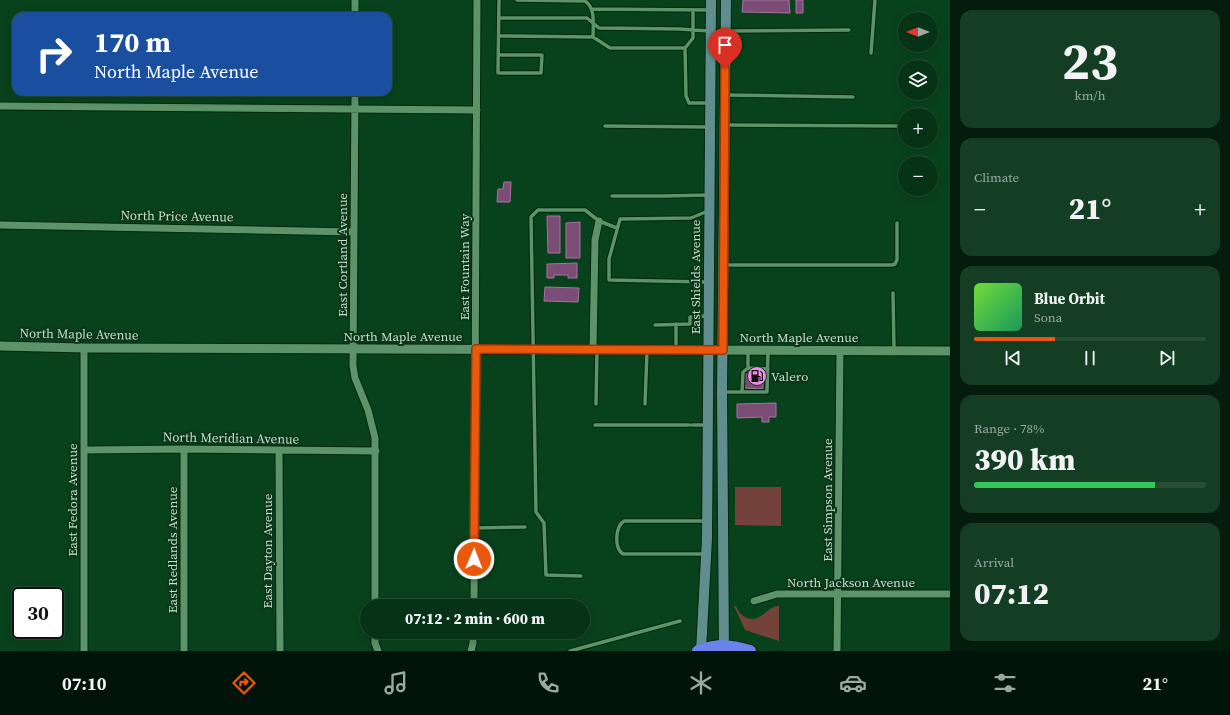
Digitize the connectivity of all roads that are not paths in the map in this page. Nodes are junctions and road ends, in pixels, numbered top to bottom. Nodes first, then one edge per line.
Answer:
1 (355, 0) edge
2 (477, 0) edge
3 (499, 0) edge
4 (518, 0) edge
5 (726, 0) edge
6 (875, 0) edge
7 (711, 5) edge
8 (592, 9) junction
9 (693, 10) junction
10 (355, 12) edge
11 (500, 18) junction
12 (593, 24) junction
13 (693, 29) junction
14 (848, 30) dead end
15 (710, 31) junction
16 (726, 31) junction
17 (499, 36) junction
18 (593, 37) junction
19 (686, 48) junction
20 (871, 53) dead end
21 (499, 55) junction
22 (725, 95) junction
23 (354, 96) edge
24 (853, 97) dead end
25 (710, 103) junction
26 (0, 106) edge
27 (354, 110) junction
28 (477, 110) junction
29 (725, 125) junction
30 (605, 126) dead end
31 (897, 126) dead end
32 (710, 127) junction
33 (709, 195) junction
34 (612, 196) dead end
35 (709, 211) junction
36 (600, 221) junction
37 (897, 222) dead end
38 (0, 225) edge
39 (617, 228) junction
40 (354, 232) junction
41 (723, 265) junction
42 (708, 282) junction
43 (893, 293) dead end
44 (708, 316) junction
45 (676, 324) junction
46 (655, 325) dead end
47 (0, 346) edge
48 (84, 348) junction
49 (353, 349) junction
50 (476, 349) junction
51 (532, 349) junction
52 (595, 349) junction
53 (647, 350) junction
54 (676, 350) junction
55 (708, 350) junction
56 (723, 350) junction
57 (748, 350) junction
58 (768, 350) junction
59 (840, 350) junction
60 (894, 350) junction
61 (950, 351) edge
62 (748, 368) junction
63 (768, 369) junction
64 (722, 392) junction
65 (742, 392) junction
66 (596, 404) dead end
67 (645, 404) dead end
68 (595, 425) dead end
69 (708, 425) junction
70 (184, 449) junction
71 (84, 450) junction
72 (279, 451) junction
73 (376, 451) junction
74 (707, 521) junction
75 (525, 527) dead end
76 (475, 528) junction
77 (706, 554) junction
78 (581, 576) dead end
79 (838, 593) junction
80 (950, 594) edge
81 (375, 599) edge
82 (474, 599) edge
83 (754, 601) dead end
84 (680, 621) dead end
85 (375, 639) edge
86 (473, 639) edge
87 (724, 648) edge
88 (84, 651) edge
89 (184, 651) edge
90 (280, 651) edge
91 (378, 651) edge
92 (471, 651) edge
93 (570, 651) edge
94 (700, 651) edge
95 (750, 651) edge
96 (837, 651) edge

1 - 10 street
2 - 28 street, East Fountain Way
3 - 11 lane
4 - 8 lane
5 - 16 main road
6 - 20 lane
7 - 9 lane
7 - 15 main road, East Shields Avenue
8 - 9 lane
8 - 12 lane
9 - 13 lane
11 - 12 lane
11 - 17 lane
12 - 13 lane
12 - 18 lane
13 - 15 lane
13 - 19 lane
14 - 16 lane
15 - 22 main road
15 - 25 main road, East Shields Avenue
16 - 22 main road
17 - 18 lane
17 - 21 lane
18 - 19 lane
19 - 25 lane
21 - 21 lane
22 - 24 lane
22 - 29 main road
23 - 27 street, East Cortland Avenue
25 - 32 main road, East Shields Avenue
26 - 27 street
27 - 28 street
27 - 40 street, East Cortland Avenue
28 - 50 street, East Fountain Way
29 - 31 lane
29 - 41 main road
30 - 32 lane
32 - 33 main road, East Shields Avenue
33 - 34 lane
33 - 35 main road, East Shields Avenue
35 - 39 lane
35 - 42 main road, East Shields Avenue
36 - 39 lane
36 - 51 lane
36 - 52 street
37 - 41 lane
38 - 40 street, North Price Avenue
39 - 42 lane
40 - 49 street, East Cortland Avenue
41 - 56 main road
42 - 44 main road, East Shields Avenue
43 - 60 lane
44 - 45 lane
44 - 55 main road, East Shields Avenue
45 - 46 lane
45 - 54 lane
47 - 48 street, North Maple Avenue
48 - 49 street, North Maple Avenue
48 - 71 street, East Fedora Avenue
49 - 50 street, North Maple Avenue
49 - 73 street, East Cortland Avenue
50 - 51 street, North Maple Avenue
50 - 76 street, East Fountain Way
51 - 52 street, North Maple Avenue
51 - 78 lane
52 - 53 street, North Maple Avenue
52 - 66 lane
53 - 54 street, North Maple Avenue
53 - 67 lane
54 - 55 street, North Maple Avenue
55 - 56 street, North Maple Avenue
55 - 69 main road, East Shields Avenue
56 - 57 street, North Maple Avenue
56 - 64 main road
57 - 58 street, North Maple Avenue
57 - 62 lane
58 - 59 street, North Maple Avenue
58 - 63 lane
59 - 60 street, North Maple Avenue
59 - 79 street, East Simpson Avenue
60 - 61 street, North Maple Avenue
62 - 63 lane
62 - 65 lane
63 - 65 lane
64 - 65 lane
64 - 87 main road
68 - 69 lane
69 - 74 main road, East Shields Avenue
70 - 71 street, North Meridian Avenue
70 - 72 street, North Meridian Avenue
70 - 89 street, East Redlands Avenue
71 - 88 street, East Fedora Avenue
72 - 73 street, North Meridian Avenue
72 - 90 street, East Dayton Avenue
73 - 81 street, East Cortland Avenue
74 - 77 main road, East Shields Avenue
74 - 77 lane
75 - 76 lane
76 - 82 street, East Fountain Way
77 - 94 main road, East Shields Avenue
79 - 80 street, North Jackson Avenue
79 - 83 street, North Jackson Avenue
79 - 96 street, East Simpson Avenue
84 - 93 lane
85 - 91 street
86 - 92 street
87 - 94 highway
87 - 95 highway

